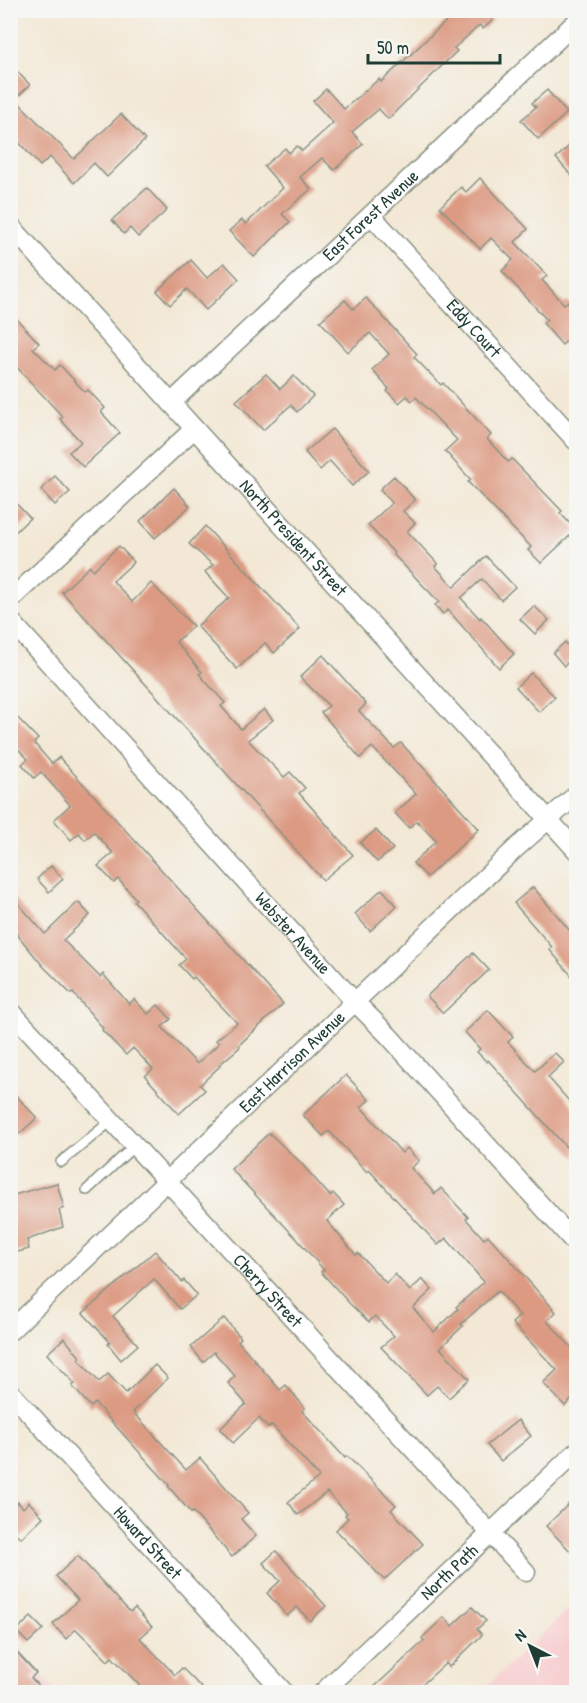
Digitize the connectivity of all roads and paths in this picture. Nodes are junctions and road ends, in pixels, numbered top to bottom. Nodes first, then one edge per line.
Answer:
1 (575, 28) edge
2 (371, 215) junction
3 (10, 225) edge
4 (171, 403) junction
5 (194, 429) junction
6 (576, 441) edge
7 (10, 600) edge
8 (10, 620) edge
9 (576, 795) edge
10 (548, 820) junction
11 (576, 850) edge
12 (354, 1001) junction
13 (10, 1010) edge
14 (111, 1120) junction
15 (134, 1146) junction
16 (61, 1162) dead end
17 (167, 1183) junction
18 (87, 1190) dead end
19 (576, 1244) edge
20 (10, 1331) edge
21 (10, 1392) edge
22 (576, 1452) edge
23 (491, 1534) junction
24 (526, 1572) dead end
25 (285, 1692) edge
26 (323, 1692) edge

1 - 2 street, East Forest Avenue
2 - 4 street, East Forest Avenue
2 - 6 street, Eddy Court
3 - 4 street, North President Street
4 - 5 street, North President Street
5 - 7 street
5 - 10 street, North President Street
8 - 12 street, Webster Avenue
9 - 10 street, East Harrison Avenue
10 - 11 street, North President Street
10 - 12 street, East Harrison Avenue
12 - 17 street, East Harrison Avenue
12 - 19 street, Webster Avenue
13 - 14 street, Cherry Street
14 - 15 street, Cherry Street
14 - 16 lane
15 - 17 street, Cherry Street
15 - 18 lane
17 - 20 street, East Harrison Avenue
17 - 23 street, Cherry Street
21 - 25 street, Howard Street
22 - 23 street, North Path
23 - 24 street, Cherry Street
23 - 26 street, North Path

